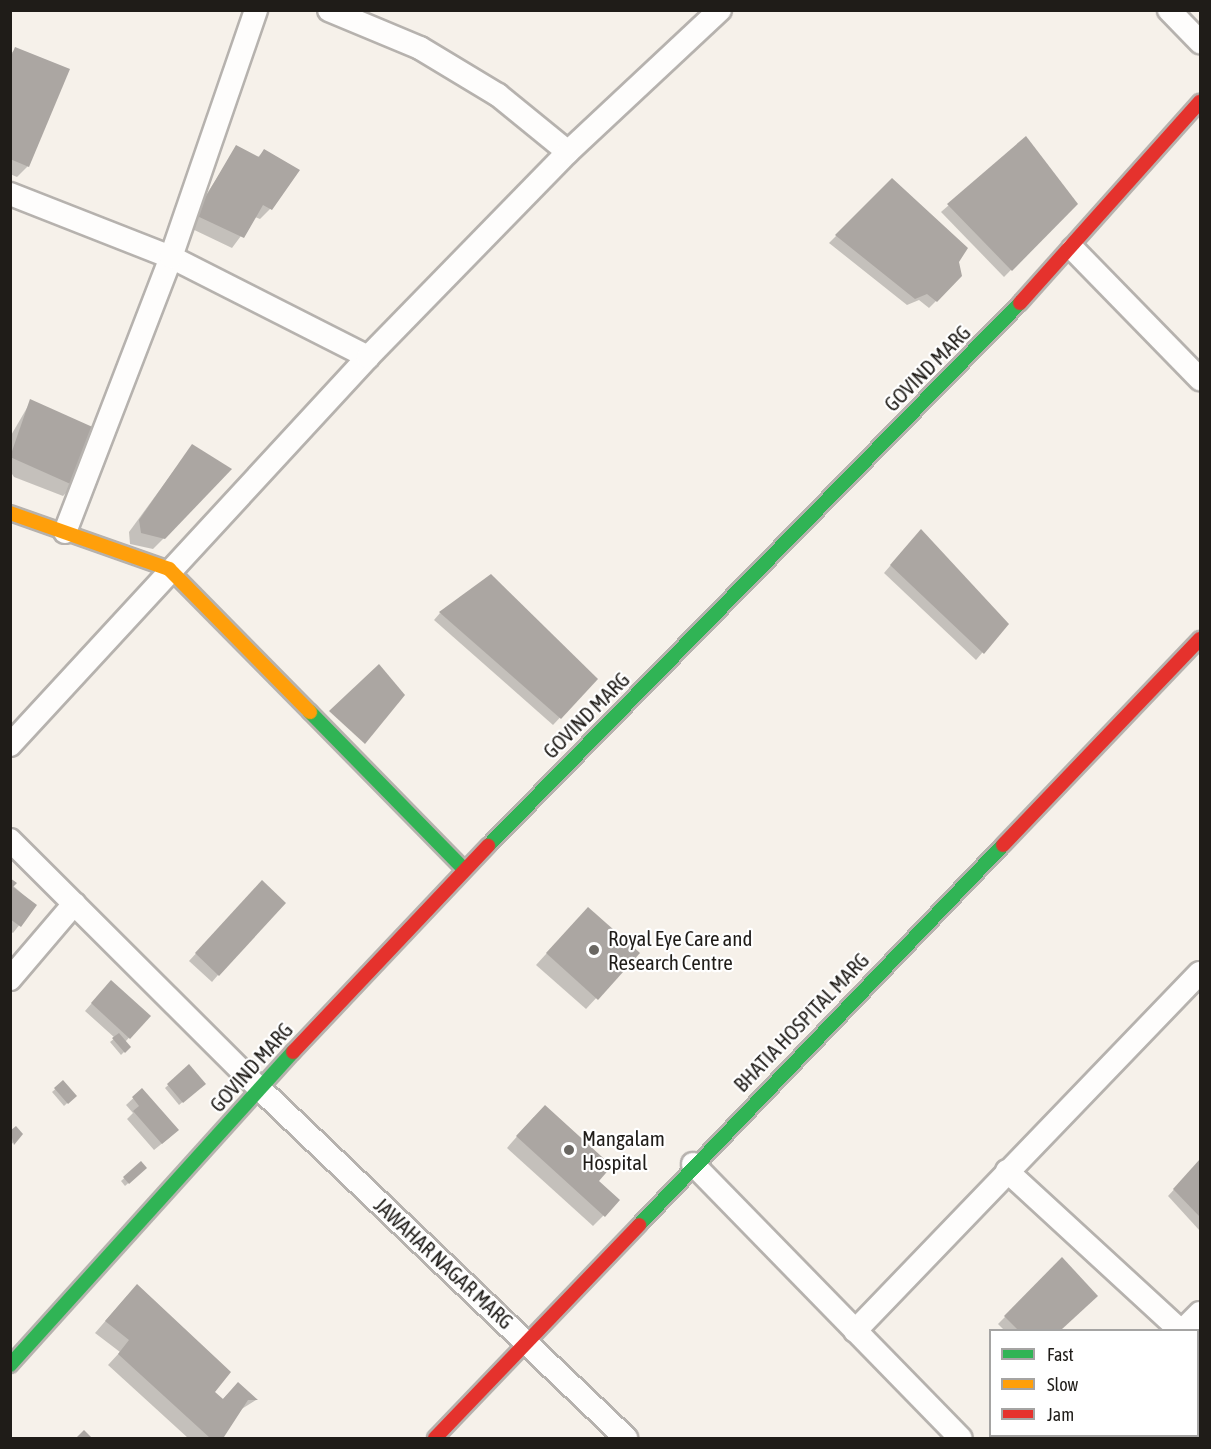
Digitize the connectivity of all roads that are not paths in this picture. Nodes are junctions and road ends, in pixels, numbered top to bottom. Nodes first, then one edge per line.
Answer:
1 (256, 10) edge
2 (329, 10) edge
3 (720, 10) edge
4 (1169, 10) edge
5 (1200, 42) edge
6 (1200, 102) edge
7 (568, 152) junction
8 (10, 194) edge
9 (1073, 249) junction
10 (171, 257) junction
11 (368, 357) junction
12 (1200, 379) edge
13 (10, 513) edge
14 (65, 532) junction
15 (169, 569) junction
16 (1200, 639) edge
17 (10, 745) edge
18 (10, 840) edge
19 (464, 869) junction
20 (74, 904) junction
21 (1200, 973) edge
22 (10, 979) edge
23 (260, 1089) junction
24 (693, 1164) junction
25 (1007, 1171) junction
26 (1200, 1313) edge
27 (1181, 1329) edge
28 (1183, 1329) edge
29 (855, 1331) junction
30 (527, 1342) junction
31 (10, 1365) edge
32 (435, 1438) edge
33 (626, 1438) edge
34 (960, 1438) edge

1 - 10 street
2 - 7 street
3 - 7 street
4 - 5 street
6 - 9 street, GOVIND MARG
7 - 11 street
8 - 10 street
9 - 12 street
9 - 19 street, GOVIND MARG
10 - 11 street
10 - 14 street
11 - 15 street
13 - 14 street
14 - 15 street
15 - 17 street
15 - 19 street
16 - 24 street, BHATIA HOSPITAL MARG
18 - 20 street, JAWAHAR NAGAR MARG
19 - 23 street, GOVIND MARG
20 - 22 street
20 - 23 street, JAWAHAR NAGAR MARG
21 - 25 street
23 - 30 street, JAWAHAR NAGAR MARG
23 - 31 street, GOVIND MARG
24 - 29 street
24 - 30 street, BHATIA HOSPITAL MARG
25 - 27 street
25 - 29 street
26 - 28 street
29 - 34 street
30 - 32 street, BHATIA HOSPITAL MARG
30 - 33 street, JAWAHAR NAGAR MARG

